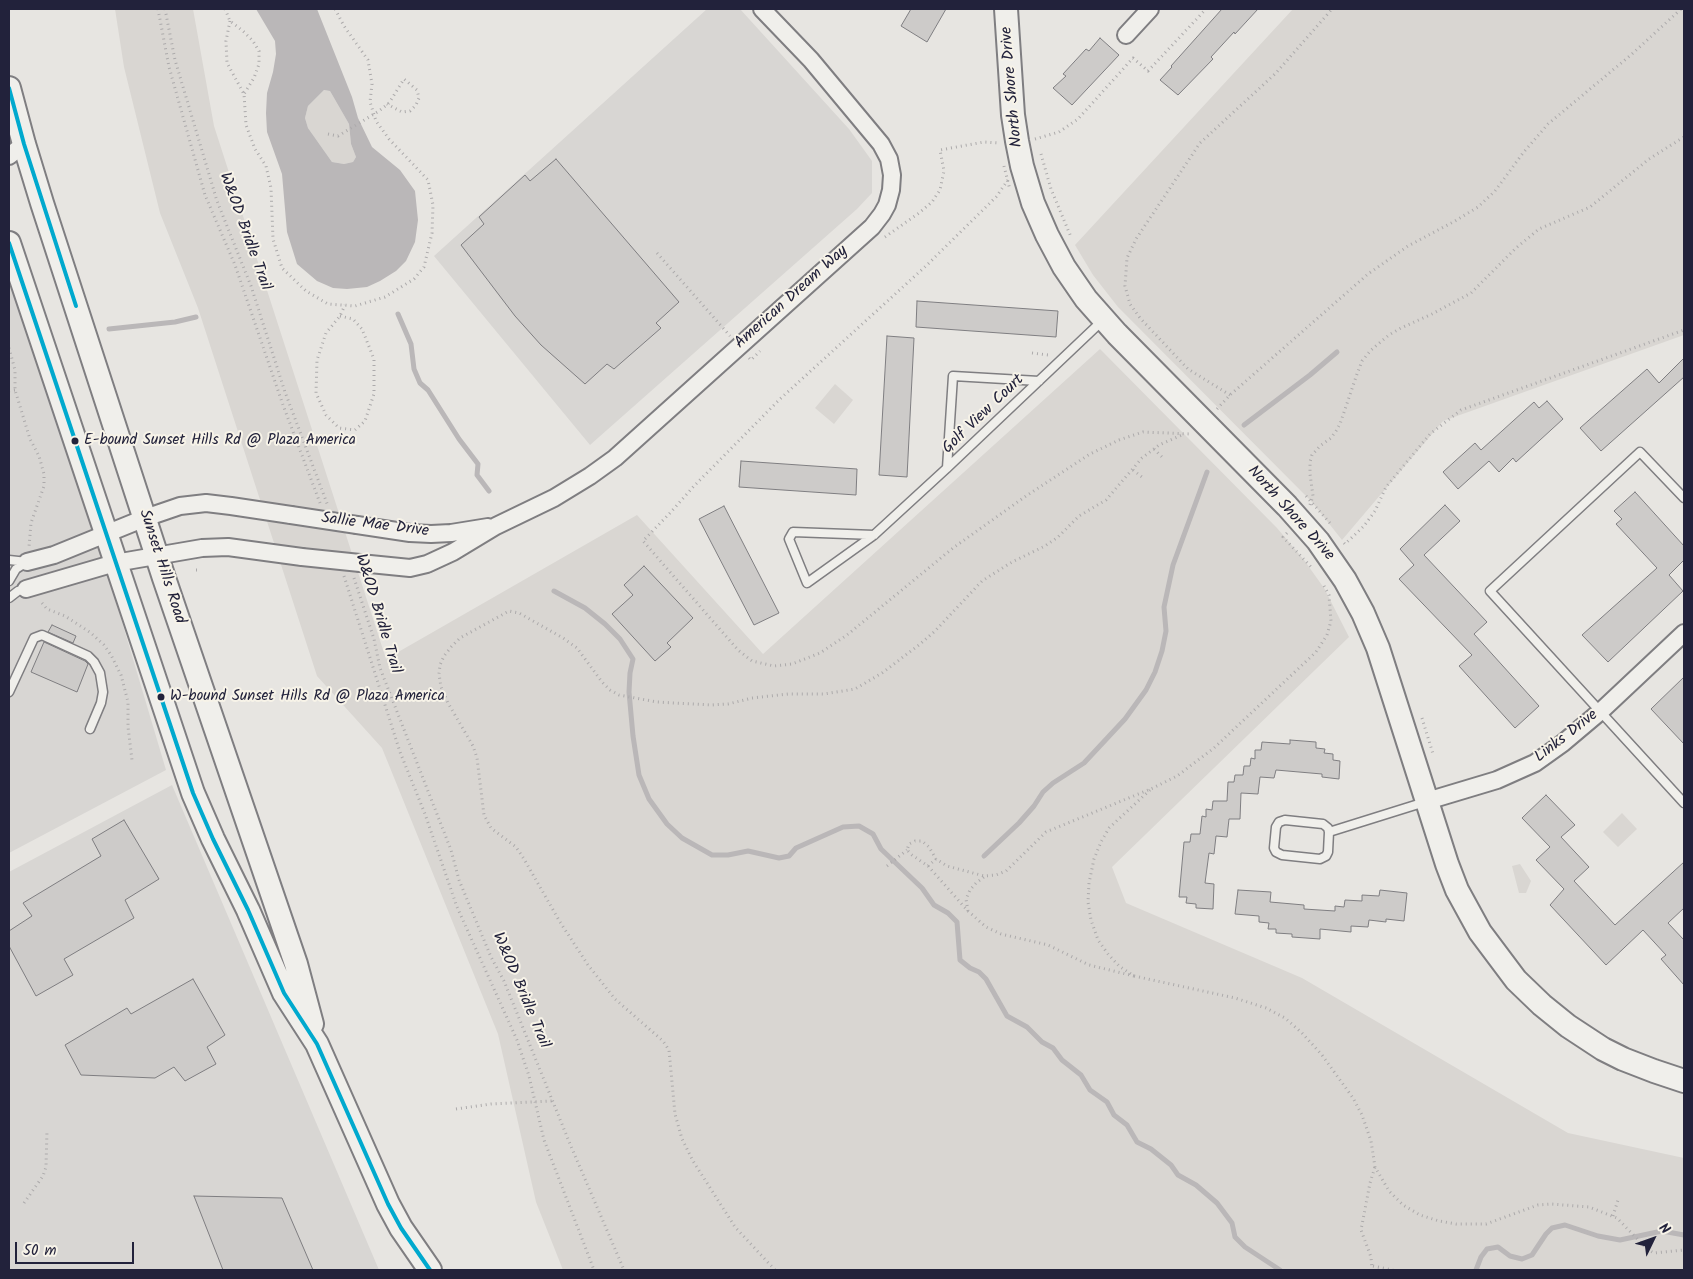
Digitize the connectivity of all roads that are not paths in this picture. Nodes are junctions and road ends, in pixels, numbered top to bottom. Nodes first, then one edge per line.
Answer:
1 (762, 9) edge
2 (1006, 9) edge
3 (1150, 9) edge
4 (1126, 35) dead end
5 (9, 88) edge
6 (14, 147) edge
7 (9, 243) edge
8 (1104, 319) junction
9 (1039, 380) junction
10 (947, 468) junction
11 (1684, 498) edge
12 (145, 518) junction
13 (496, 526) junction
14 (105, 535) junction
15 (874, 535) junction
16 (157, 555) junction
17 (28, 557) junction
18 (9, 560) edge
19 (115, 563) junction
20 (9, 580) edge
21 (9, 585) edge
22 (26, 589) junction
23 (9, 598) edge
24 (1684, 633) edge
25 (9, 692) edge
26 (1601, 711) junction
27 (90, 728) dead end
28 (1427, 801) junction
29 (1684, 803) edge
30 (1329, 832) junction
31 (317, 1044) junction
32 (1684, 1081) edge
33 (430, 1270) edge

1 - 13 street, American Dream Way
2 - 8 main road, North Shore Drive
3 - 4 street
5 - 6 main road, Sunset Hills Road
6 - 12 main road, Sunset Hills Road
7 - 14 main road, Sunset Hills Road
8 - 9 lane, Golf View Court
8 - 28 main road, North Shore Drive
9 - 10 lane, Golf View Court
9 - 10 lane, Golf View Court
10 - 15 lane, Golf View Court
11 - 26 lane
12 - 13 street, Sallie Mae Drive, bridge
12 - 14 street, Sallie Mae Drive
12 - 16 main road, Sunset Hills Road
13 - 16 street, Sallie Mae Drive, bridge
14 - 17 street, Sallie Mae Drive
14 - 19 main road, Sunset Hills Road
15 - 15 lane, Golf View Court
16 - 19 street, Sallie Mae Drive
16 - 31 main road, Sunset Hills Road
17 - 18 lane
17 - 20 lane
19 - 22 street, Sallie Mae Drive
19 - 31 main road, Sunset Hills Road
21 - 22 lane
22 - 23 lane
24 - 26 street, Links Drive
25 - 27 lane
26 - 28 street, Links Drive
26 - 29 lane
28 - 30 lane
28 - 32 main road, North Shore Drive
30 - 30 lane
31 - 33 main road, Sunset Hills Road

